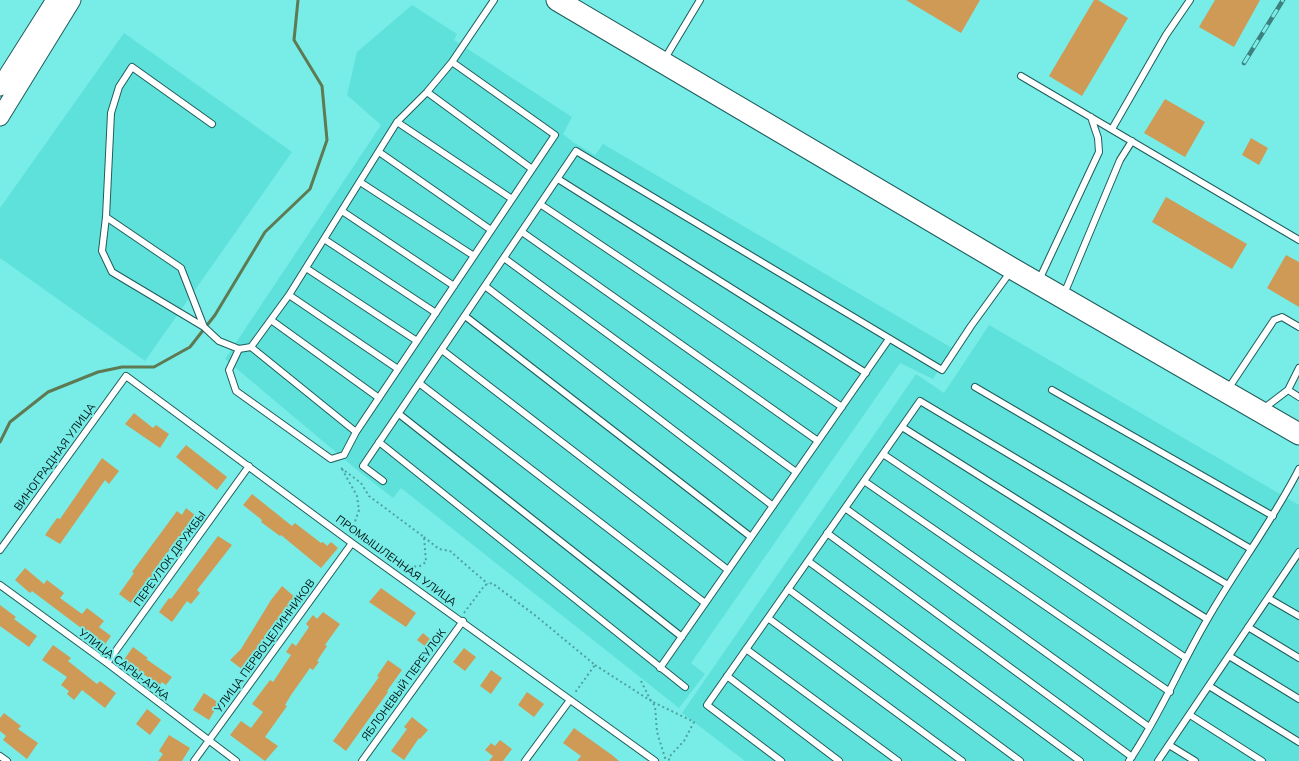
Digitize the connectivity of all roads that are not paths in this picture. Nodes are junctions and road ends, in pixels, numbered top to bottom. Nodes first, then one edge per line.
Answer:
1 (55, 0) edge
2 (72, 0) edge
3 (494, 0) edge
4 (557, 0) edge
5 (700, 0) edge
6 (1190, 0) edge
7 (452, 62) junction
8 (664, 62) junction
9 (1021, 76) dead end
10 (0, 87) edge
11 (427, 92) junction
12 (1091, 116) junction
13 (0, 117) edge
14 (397, 122) junction
15 (212, 124) dead end
16 (1112, 129) junction
17 (1132, 141) junction
18 (379, 152) junction
19 (532, 169) junction
20 (558, 178) junction
21 (360, 182) junction
22 (512, 199) junction
23 (540, 204) junction
24 (342, 211) junction
25 (106, 217) junction
26 (491, 230) junction
27 (522, 232) junction
28 (324, 239) junction
29 (1299, 240) edge
30 (474, 256) junction
31 (504, 258) junction
32 (306, 268) junction
33 (1013, 268) junction
34 (1038, 283) junction
35 (454, 286) junction
36 (485, 286) junction
37 (289, 295) junction
38 (1062, 297) junction
39 (436, 313) junction
40 (465, 316) junction
41 (271, 320) junction
42 (204, 327) junction
43 (1299, 327) edge
44 (889, 339) junction
45 (417, 341) junction
46 (252, 347) junction
47 (239, 349) junction
48 (442, 350) junction
49 (1299, 368) edge
50 (398, 369) junction
51 (866, 372) junction
52 (126, 376) joint
53 (419, 383) junction
54 (975, 387) dead end
55 (1052, 390) dead end
56 (1288, 390) junction
57 (1226, 392) junction
58 (1299, 397) edge
59 (379, 398) junction
60 (842, 407) junction
61 (1261, 412) junction
62 (399, 414) junction
63 (902, 427) junction
64 (356, 432) junction
65 (1299, 434) edge
66 (818, 441) junction
67 (380, 442) junction
68 (884, 454) junction
69 (249, 466) junction
70 (1299, 469) edge
71 (796, 472) junction
72 (383, 481) dead end
73 (864, 481) junction
74 (773, 506) junction
75 (845, 508) junction
76 (1273, 516) junction
77 (827, 533) junction
78 (751, 537) junction
79 (350, 541) junction
80 (1251, 549) junction
81 (0, 550) edge
82 (1299, 552) edge
83 (808, 561) junction
84 (1293, 561) junction
85 (1299, 565) edge
86 (728, 570) junction
87 (0, 585) edge
88 (1228, 585) junction
89 (788, 589) junction
90 (1268, 598) junction
91 (705, 603) junction
92 (1299, 616) edge
93 (768, 618) junction
94 (1207, 619) junction
95 (461, 620) junction
96 (1248, 628) junction
97 (682, 637) junction
98 (746, 649) junction
99 (1229, 656) junction
100 (1186, 658) junction
101 (1299, 658) edge
102 (107, 663) junction
103 (660, 668) junction
104 (727, 676) junction
105 (1209, 686) junction
106 (685, 687) dead end
107 (1170, 692) junction
108 (1299, 699) edge
109 (570, 700) junction
110 (1190, 715) junction
111 (1149, 727) junction
112 (209, 741) junction
113 (1299, 742) edge
114 (1169, 745) junction
115 (0, 756) edge
116 (1130, 759) edge
117 (7, 761) edge
118 (194, 761) edge
119 (236, 761) edge
120 (362, 761) edge
121 (525, 761) edge
122 (655, 761) edge
123 (780, 761) edge
124 (839, 761) edge
125 (898, 761) edge
126 (962, 761) edge
127 (1020, 761) edge
128 (1080, 761) edge
129 (1158, 761) edge
130 (1195, 761) edge
131 (1262, 761) edge

1 - 10 main road
2 - 13 main road
3 - 7 lane
4 - 8 highway
5 - 8 lane
6 - 16 lane
7 - 11 lane
7 - 19 lane
8 - 33 highway
9 - 12 lane
11 - 14 lane
11 - 19 lane
12 - 16 lane
12 - 34 lane
14 - 18 lane
14 - 22 lane
15 - 25 lane
16 - 17 lane
17 - 29 lane
17 - 38 lane
18 - 21 lane
18 - 26 lane
19 - 22 lane
20 - 23 lane
20 - 44 lane
20 - 51 lane
21 - 24 lane
21 - 30 lane
22 - 26 lane
23 - 27 lane
23 - 60 lane
24 - 28 lane
24 - 35 lane
25 - 42 lane
25 - 42 lane
26 - 30 lane
27 - 31 lane
27 - 66 lane
28 - 32 lane
28 - 39 lane
30 - 35 lane
31 - 36 lane
31 - 71 lane
32 - 37 lane
32 - 45 lane
33 - 34 highway
33 - 44 lane
34 - 38 highway
35 - 39 lane
36 - 40 lane
36 - 74 lane
37 - 41 lane
37 - 50 lane
38 - 57 highway
39 - 45 lane
40 - 48 lane
40 - 78 lane
41 - 46 lane
41 - 59 lane
42 - 47 lane
43 - 57 lane
44 - 51 lane
45 - 50 lane
46 - 47 lane
46 - 64 lane
47 - 64 lane
48 - 53 lane
48 - 86 lane
49 - 56 lane
50 - 59 lane
51 - 60 lane
52 - 69 lane, ПРОМЫШЛЕННАЯ УЛИЦА
52 - 81 lane, ВИНОГРАДНАЯ УЛИЦА
53 - 62 lane
53 - 91 lane
54 - 80 lane
55 - 76 lane
56 - 58 lane
56 - 61 lane
57 - 61 highway
59 - 64 lane
60 - 66 lane
61 - 65 highway
62 - 67 lane
62 - 97 lane
63 - 68 lane
63 - 88 lane
63 - 94 lane
66 - 71 lane
67 - 72 lane
67 - 103 lane
68 - 73 lane
68 - 100 lane
69 - 79 lane, ПРОМЫШЛЕННАЯ УЛИЦА
69 - 102 lane, ПЕРЕУЛОК ДРУЖБЫ
70 - 76 lane
71 - 74 lane
73 - 75 lane
73 - 107 lane
74 - 78 lane
75 - 77 lane
75 - 111 lane
76 - 80 lane
77 - 83 lane
77 - 116 lane
78 - 86 lane
79 - 95 lane, ПРОМЫШЛЕННАЯ УЛИЦА
79 - 112 lane, УЛИЦА ПЕРВОЦЕЛИННИКОВ
80 - 88 lane
82 - 84 lane
83 - 89 lane
83 - 128 lane
84 - 85 lane
84 - 90 lane
86 - 91 lane
87 - 102 lane, УЛИЦА САРЫ-АРКА
88 - 94 lane
89 - 93 lane
89 - 127 lane
90 - 92 lane
90 - 96 lane
91 - 97 lane
93 - 98 lane
93 - 126 lane
94 - 100 lane
95 - 109 lane, ПРОМЫШЛЕННАЯ УЛИЦА
95 - 120 lane, ЯБЛОНЕВЫЙ ПЕРЕУЛОК
96 - 99 lane
96 - 101 lane
97 - 103 lane
98 - 104 lane
98 - 125 lane
99 - 105 lane
99 - 108 lane
100 - 107 lane
102 - 112 lane, УЛИЦА САРЫ-АРКА
103 - 106 lane
104 - 123 lane
104 - 124 lane
105 - 110 lane
105 - 113 lane
107 - 111 lane
109 - 121 lane
109 - 122 lane, ПРОМЫШЛЕННАЯ УЛИЦА
110 - 114 lane
110 - 131 lane
111 - 116 lane
112 - 118 lane, УЛИЦА ПЕРВОЦЕЛИННИКОВ
112 - 119 lane, УЛИЦА САРЫ-АРКА
114 - 129 lane
114 - 130 lane
115 - 117 lane

